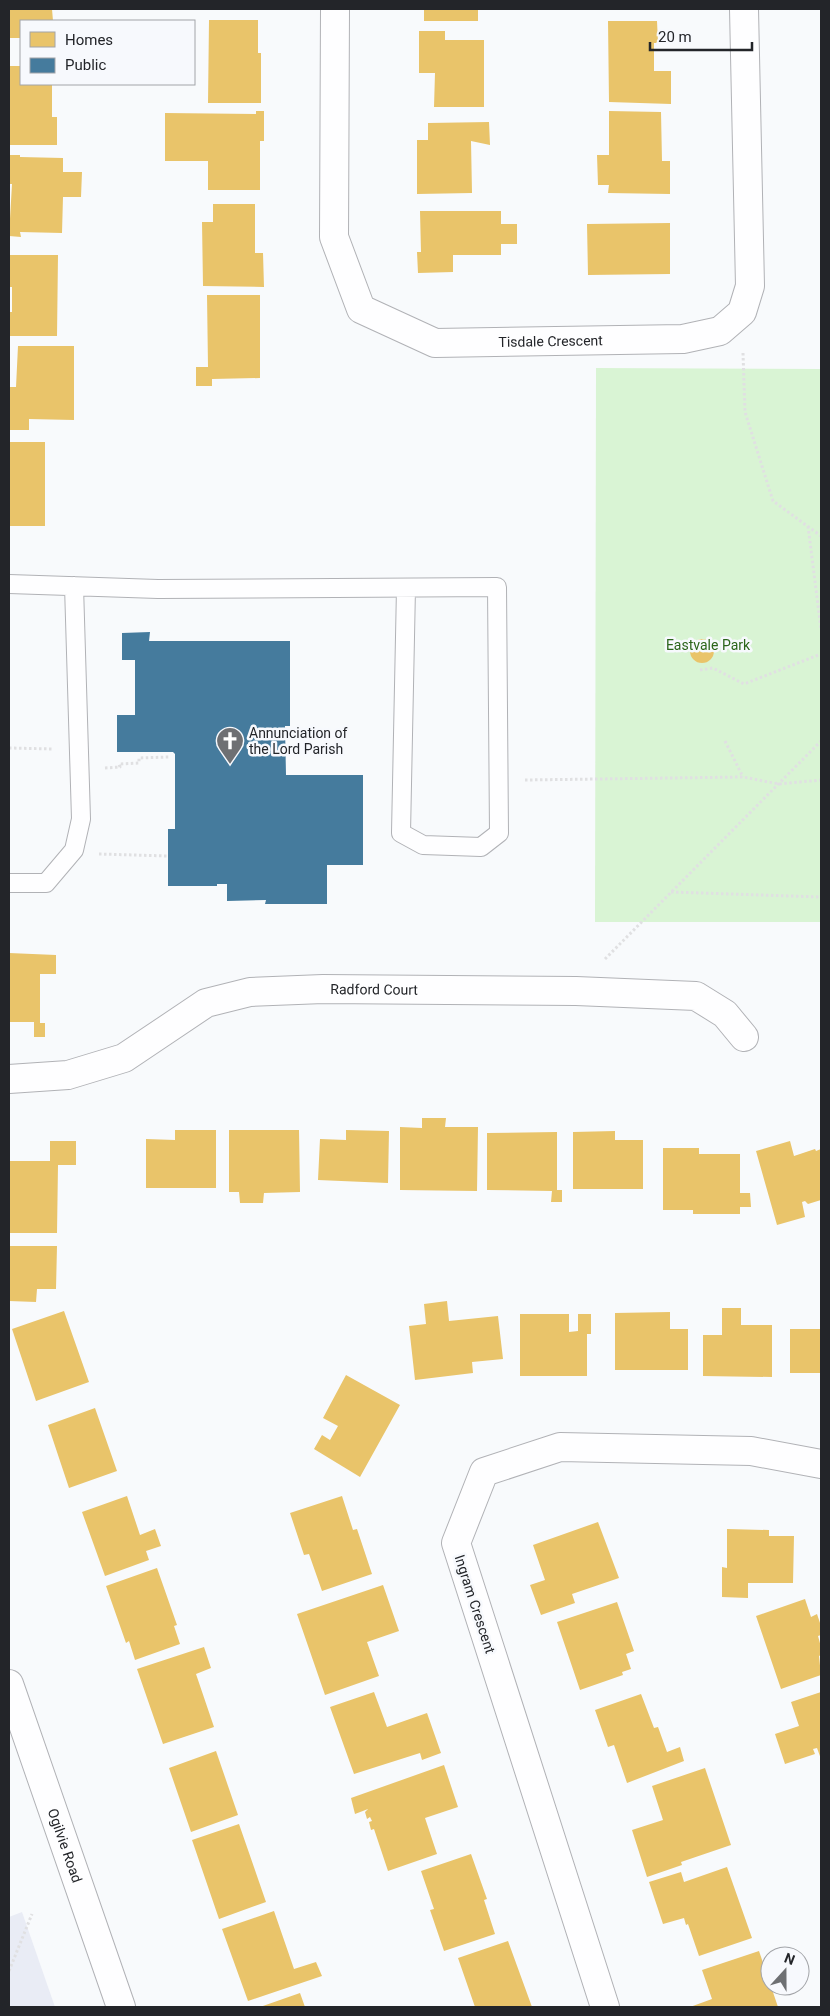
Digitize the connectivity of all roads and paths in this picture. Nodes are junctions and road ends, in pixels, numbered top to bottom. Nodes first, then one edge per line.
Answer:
1 (335, 9) edge
2 (744, 9) edge
3 (742, 312) junction
4 (808, 526) junction
5 (821, 536) edge
6 (9, 584) edge
7 (74, 586) junction
8 (406, 588) junction
9 (821, 629) edge
10 (821, 654) edge
11 (700, 670) dead end
12 (725, 741) dead end
13 (821, 741) edge
14 (9, 748) edge
15 (78, 749) junction
16 (169, 757) dead end
17 (80, 769) junction
18 (743, 776) junction
19 (498, 780) junction
20 (821, 780) edge
21 (779, 784) junction
22 (74, 850) junction
23 (168, 856) dead end
24 (9, 883) edge
25 (671, 892) junction
26 (821, 897) edge
27 (576, 990) junction
28 (744, 1037) dead end
29 (9, 1080) edge
30 (821, 1464) edge
31 (9, 1684) edge
32 (32, 1914) dead end
33 (9, 1970) edge
34 (121, 2007) edge
35 (605, 2007) edge

1 - 3 street, Tisdale Crescent
2 - 3 street
3 - 4 path
4 - 5 path
4 - 9 path
6 - 7 lane
7 - 8 lane
7 - 15 lane
8 - 19 lane
8 - 19 lane
10 - 11 path
12 - 18 path
13 - 21 path
14 - 15 path
15 - 17 lane
16 - 17 path
17 - 22 lane
18 - 19 path
18 - 21 path
20 - 21 path
21 - 25 path
22 - 23 path
22 - 24 lane
25 - 26 path
25 - 27 path
27 - 28 street, Radford Court
27 - 29 street, Radford Court
30 - 35 street, Ingram Crescent
31 - 34 street, Ogilvie Road
32 - 33 path

